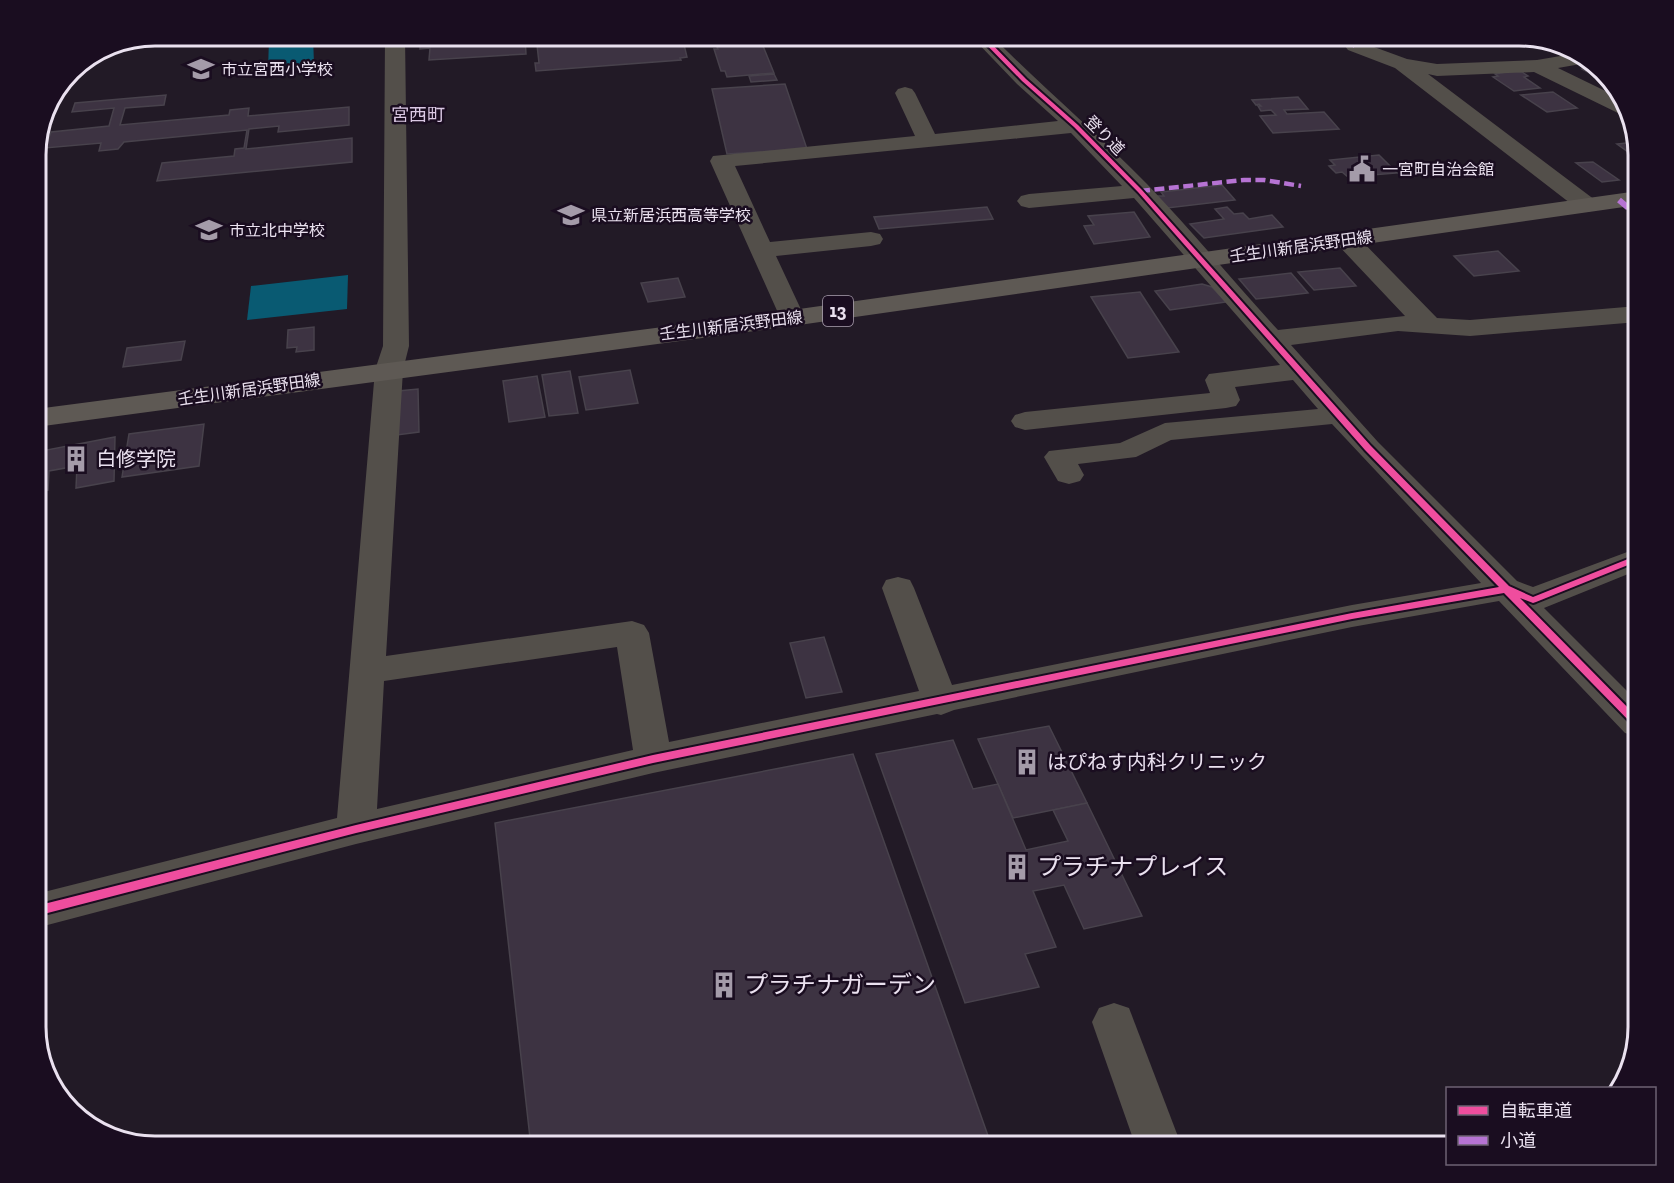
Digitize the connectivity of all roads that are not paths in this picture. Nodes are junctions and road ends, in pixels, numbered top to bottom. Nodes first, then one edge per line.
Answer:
1 (395, 47) edge
2 (992, 47) edge
3 (1358, 47) edge
4 (1571, 60) edge
5 (1403, 64) junction
6 (1537, 66) junction
7 (905, 93) dead end
8 (1614, 104) edge
9 (1076, 126) junction
10 (928, 141) junction
11 (1140, 191) junction
12 (1628, 199) edge
13 (1029, 201) dead end
14 (1587, 205) junction
15 (871, 239) dead end
16 (1346, 239) junction
17 (761, 250) junction
18 (1203, 261) junction
19 (1628, 315) edge
20 (792, 318) junction
21 (1428, 324) junction
22 (1272, 339) junction
23 (389, 369) junction
24 (1300, 370) junction
25 (1340, 415) junction
26 (47, 416) edge
27 (1025, 421) dead end
28 (1069, 475) dead end
29 (1628, 562) edge
30 (898, 588) dead end
31 (1507, 589) junction
32 (369, 671) junction
33 (941, 702) junction
34 (1628, 714) edge
35 (653, 759) junction
36 (356, 829) junction
37 (47, 908) edge
38 (1114, 1022) dead end
39 (1155, 1136) edge

1 - 23 street
2 - 9 street, 登り道
3 - 5 street
4 - 6 street
5 - 6 street
5 - 14 street
6 - 8 street
7 - 10 street
9 - 10 street
9 - 11 street, 登り道
10 - 17 street
11 - 13 street
11 - 18 street, 登り道
12 - 14 main road, 壬生川新居浜野田線 / 13
14 - 16 main road, 壬生川新居浜野田線 / 13
15 - 17 street
16 - 18 main road, 壬生川新居浜野田線 / 13
16 - 21 street
17 - 20 street
18 - 20 main road, 壬生川新居浜野田線 / 13
18 - 22 street, 登り道
19 - 21 street
20 - 23 main road, 壬生川新居浜野田線 / 13
21 - 22 street
22 - 24 street, 登り道
23 - 26 main road, 壬生川新居浜野田線 / 13
23 - 32 street
24 - 25 street, 登り道
24 - 27 street
25 - 28 street
25 - 31 street, 登り道
29 - 31 street
30 - 33 street
31 - 33 street
31 - 34 street, 登り道
32 - 35 street
32 - 36 street
33 - 35 street
35 - 36 street
36 - 37 street
38 - 39 street

